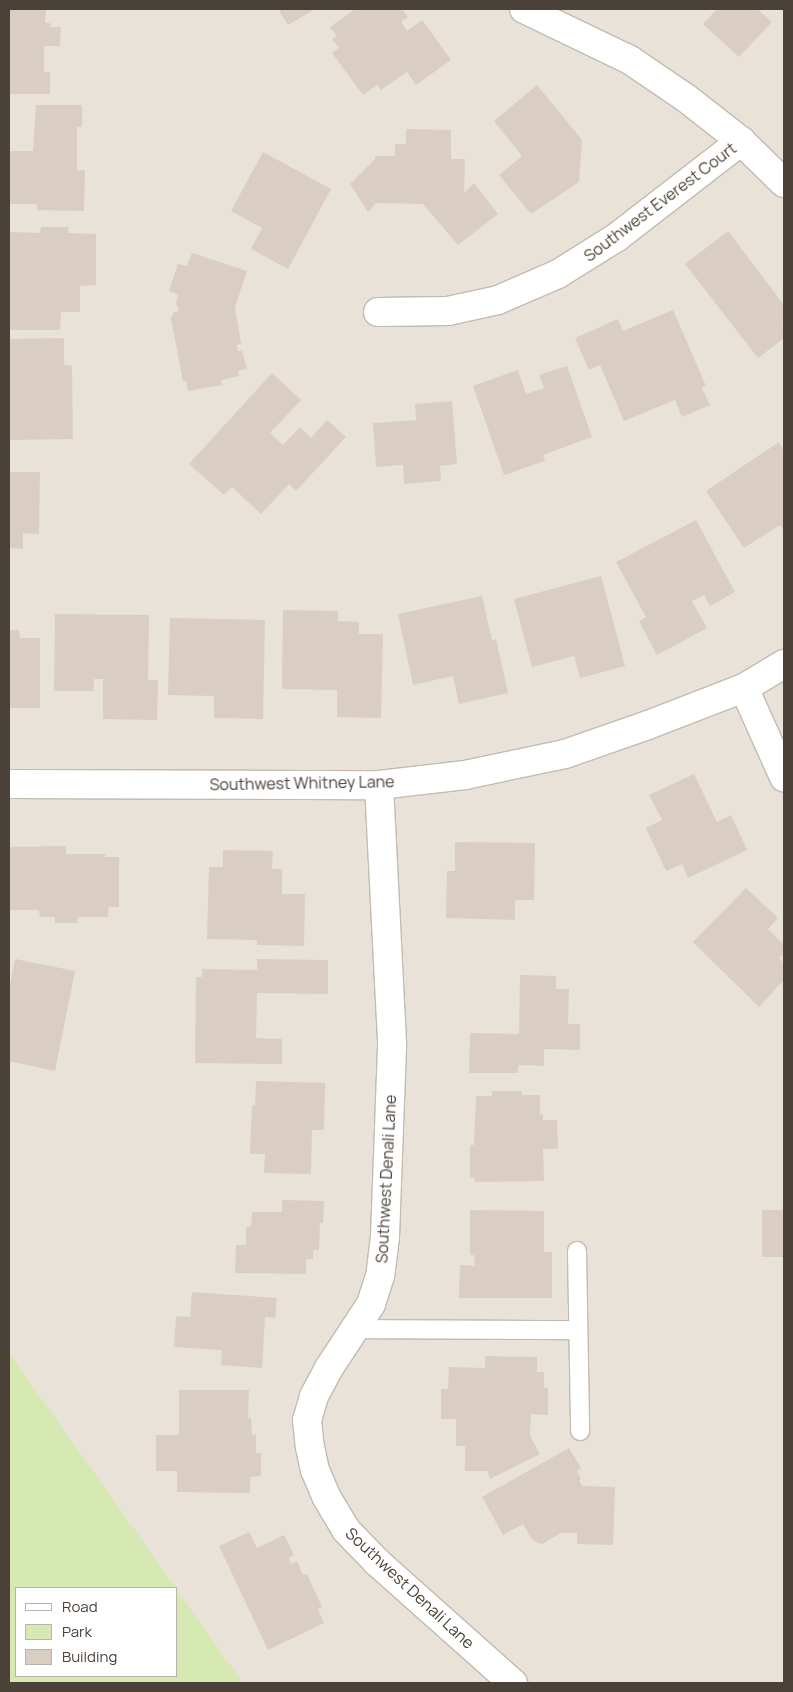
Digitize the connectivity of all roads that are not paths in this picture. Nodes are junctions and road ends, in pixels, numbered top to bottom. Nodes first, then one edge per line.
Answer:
1 (524, 9) edge
2 (741, 142) junction
3 (784, 182) edge
4 (378, 312) dead end
5 (784, 664) edge
6 (744, 688) junction
7 (784, 776) edge
8 (9, 784) edge
9 (379, 785) junction
10 (577, 1251) dead end
11 (354, 1329) junction
12 (578, 1330) junction
13 (580, 1430) dead end
14 (513, 1683) edge

1 - 2 street
2 - 3 street
2 - 4 street, Southwest Everest Court
5 - 6 street, Southwest Whitney Lane
6 - 7 street
6 - 9 street, Southwest Whitney Lane
8 - 9 street, Southwest Whitney Lane
9 - 11 street, Southwest Denali Lane
10 - 12 lane
11 - 12 lane
11 - 14 street, Southwest Denali Lane
12 - 13 lane

